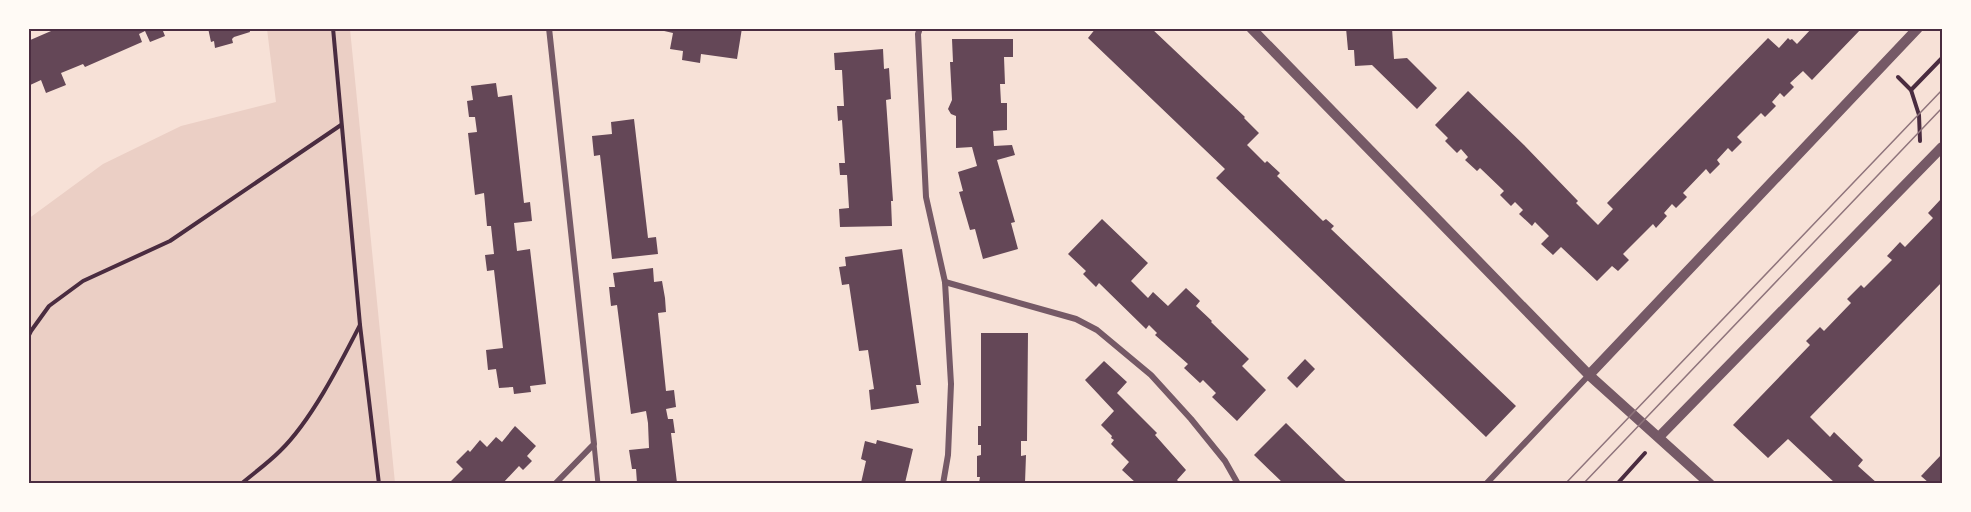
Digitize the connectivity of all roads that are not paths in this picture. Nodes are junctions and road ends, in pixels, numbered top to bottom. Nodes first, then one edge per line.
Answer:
1 (549, 28) edge
2 (920, 28) edge
3 (1251, 28) edge
4 (1918, 28) edge
5 (1942, 147) edge
6 (945, 282) junction
7 (1589, 375) junction
8 (1659, 437) junction
9 (594, 444) junction
10 (555, 483) edge
11 (598, 483) edge
12 (943, 483) edge
13 (1239, 483) edge
14 (1486, 483) edge
15 (1710, 483) edge

1 - 9 street
2 - 6 street
3 - 7 street
4 - 7 street
5 - 8 street
6 - 12 street
6 - 13 street
7 - 8 street
7 - 14 street
8 - 15 street
9 - 10 street
9 - 11 street

